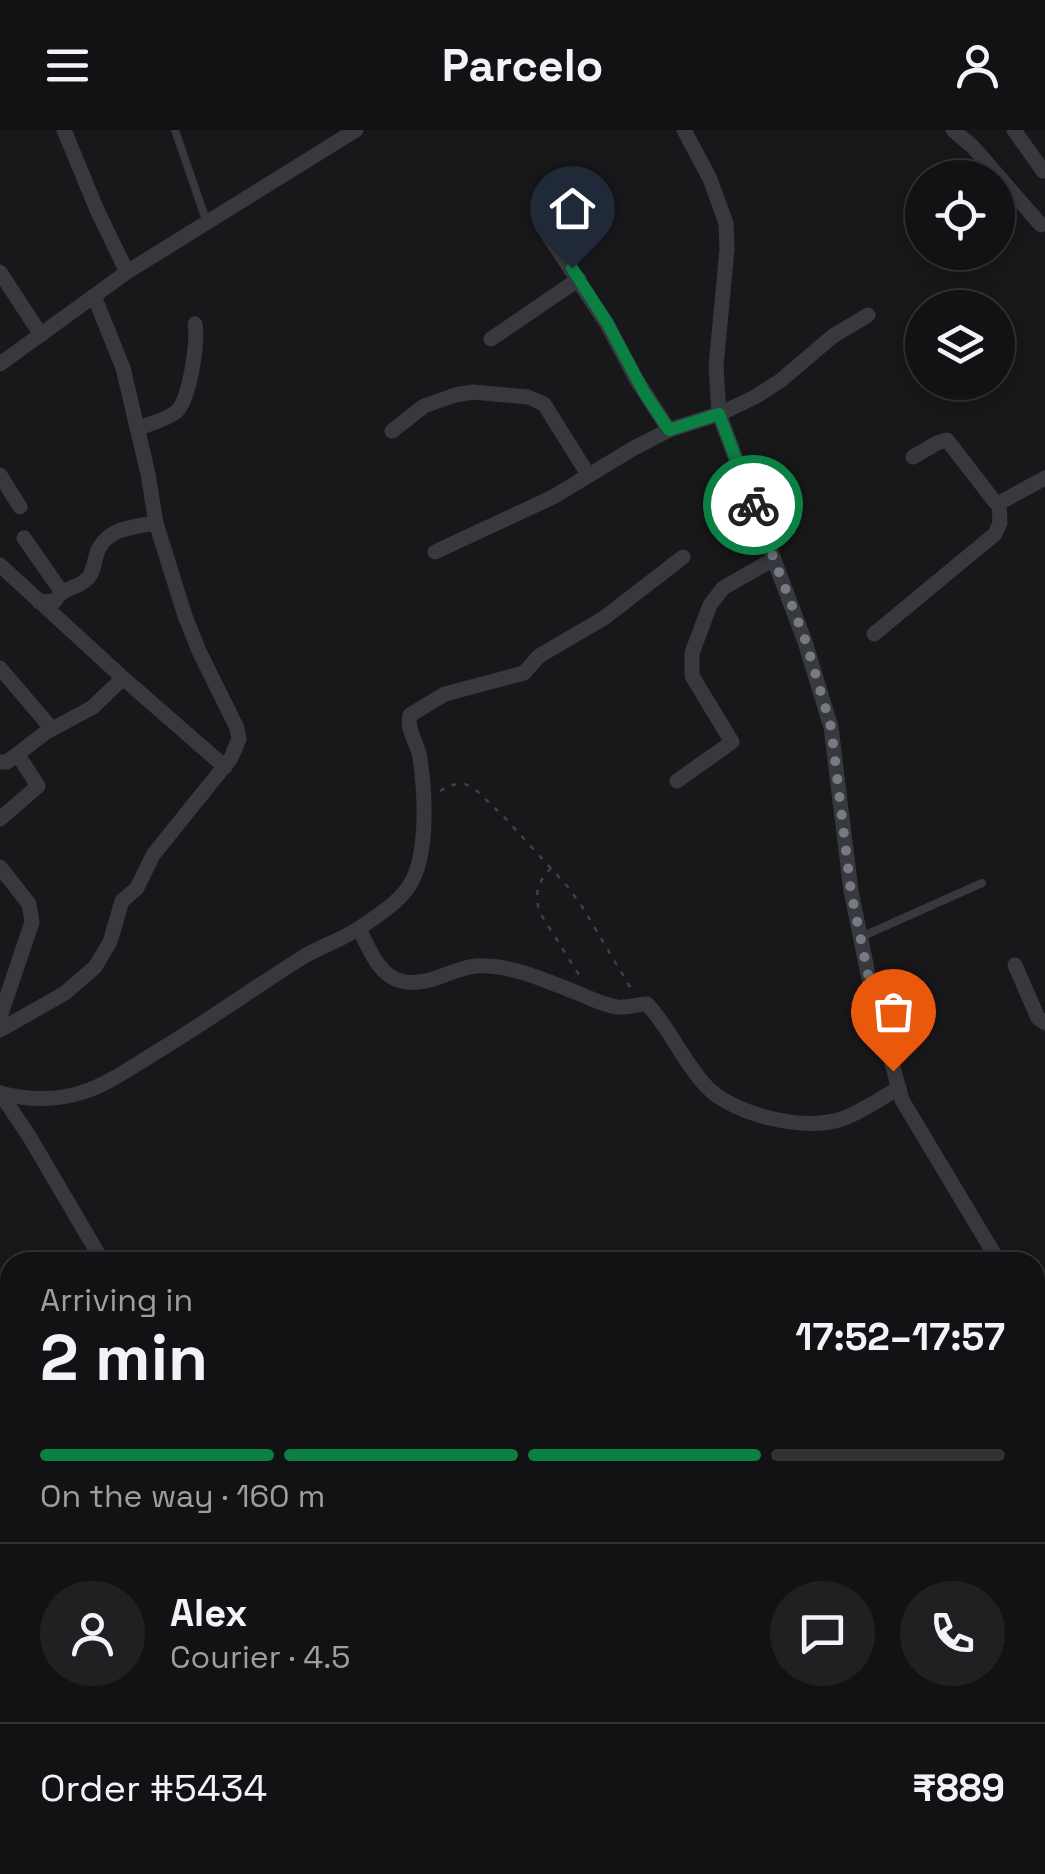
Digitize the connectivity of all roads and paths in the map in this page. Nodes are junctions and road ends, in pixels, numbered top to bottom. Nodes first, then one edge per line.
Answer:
1 (64, 130) edge
2 (175, 130) edge
3 (356, 130) edge
4 (684, 130) edge
5 (953, 130) edge
6 (1014, 130) edge
7 (1044, 171) edge
8 (207, 223) junction
9 (1041, 225) dead end
10 (548, 235) dead end
11 (0, 272) edge
12 (127, 272) junction
13 (579, 280) junction
14 (94, 296) junction
15 (868, 315) dead end
16 (195, 324) dead end
17 (40, 336) junction
18 (491, 339) dead end
19 (0, 364) edge
20 (719, 414) junction
21 (138, 428) junction
22 (669, 430) junction
23 (392, 432) dead end
24 (913, 457) dead end
25 (0, 475) edge
26 (589, 476) junction
27 (1045, 478) edge
28 (999, 504) junction
29 (20, 508) dead end
30 (156, 523) junction
31 (24, 538) dead end
32 (435, 552) dead end
33 (683, 557) dead end
34 (774, 559) junction
35 (0, 565) edge
36 (61, 590) junction
37 (40, 602) junction
38 (874, 634) dead end
39 (0, 668) edge
40 (123, 678) junction
41 (52, 730) junction
42 (18, 755) junction
43 (0, 762) edge
44 (225, 766) junction
45 (677, 781) dead end
46 (423, 804) junction
47 (0, 819) edge
48 (0, 867) edge
49 (552, 868) junction
50 (982, 883) dead end
51 (358, 929) junction
52 (860, 937) junction
53 (1014, 965) dead end
54 (595, 1000) junction
55 (640, 1004) junction
56 (0, 1017) edge
57 (1045, 1022) edge
58 (0, 1030) edge
59 (899, 1088) junction
60 (0, 1093) edge
61 (97, 1252) edge
62 (993, 1252) edge

1 - 12 street
2 - 8 lane
3 - 8 street
4 - 20 street
5 - 9 street
6 - 7 street
8 - 12 street
10 - 13 street
11 - 17 street
12 - 14 street
13 - 18 street
13 - 22 street
14 - 17 street
14 - 21 street
15 - 20 street
16 - 21 street
17 - 19 street
20 - 22 street
20 - 34 street
21 - 30 street
22 - 26 street
23 - 26 street
24 - 28 street
25 - 29 street
26 - 32 street
27 - 28 street
28 - 38 street
30 - 36 street
30 - 44 street
31 - 36 street
33 - 46 street
34 - 45 street
34 - 52 street
35 - 37 street
36 - 37 street
37 - 40 street
39 - 41 street
40 - 41 street
40 - 44 street
41 - 42 street
42 - 43 street
42 - 47 street
44 - 58 street
46 - 49 path
46 - 51 street
48 - 56 street
49 - 54 path
49 - 55 path
50 - 52 lane
51 - 54 street
51 - 60 street
52 - 59 street
53 - 57 street
54 - 55 street
55 - 59 street
59 - 62 street
60 - 61 street

